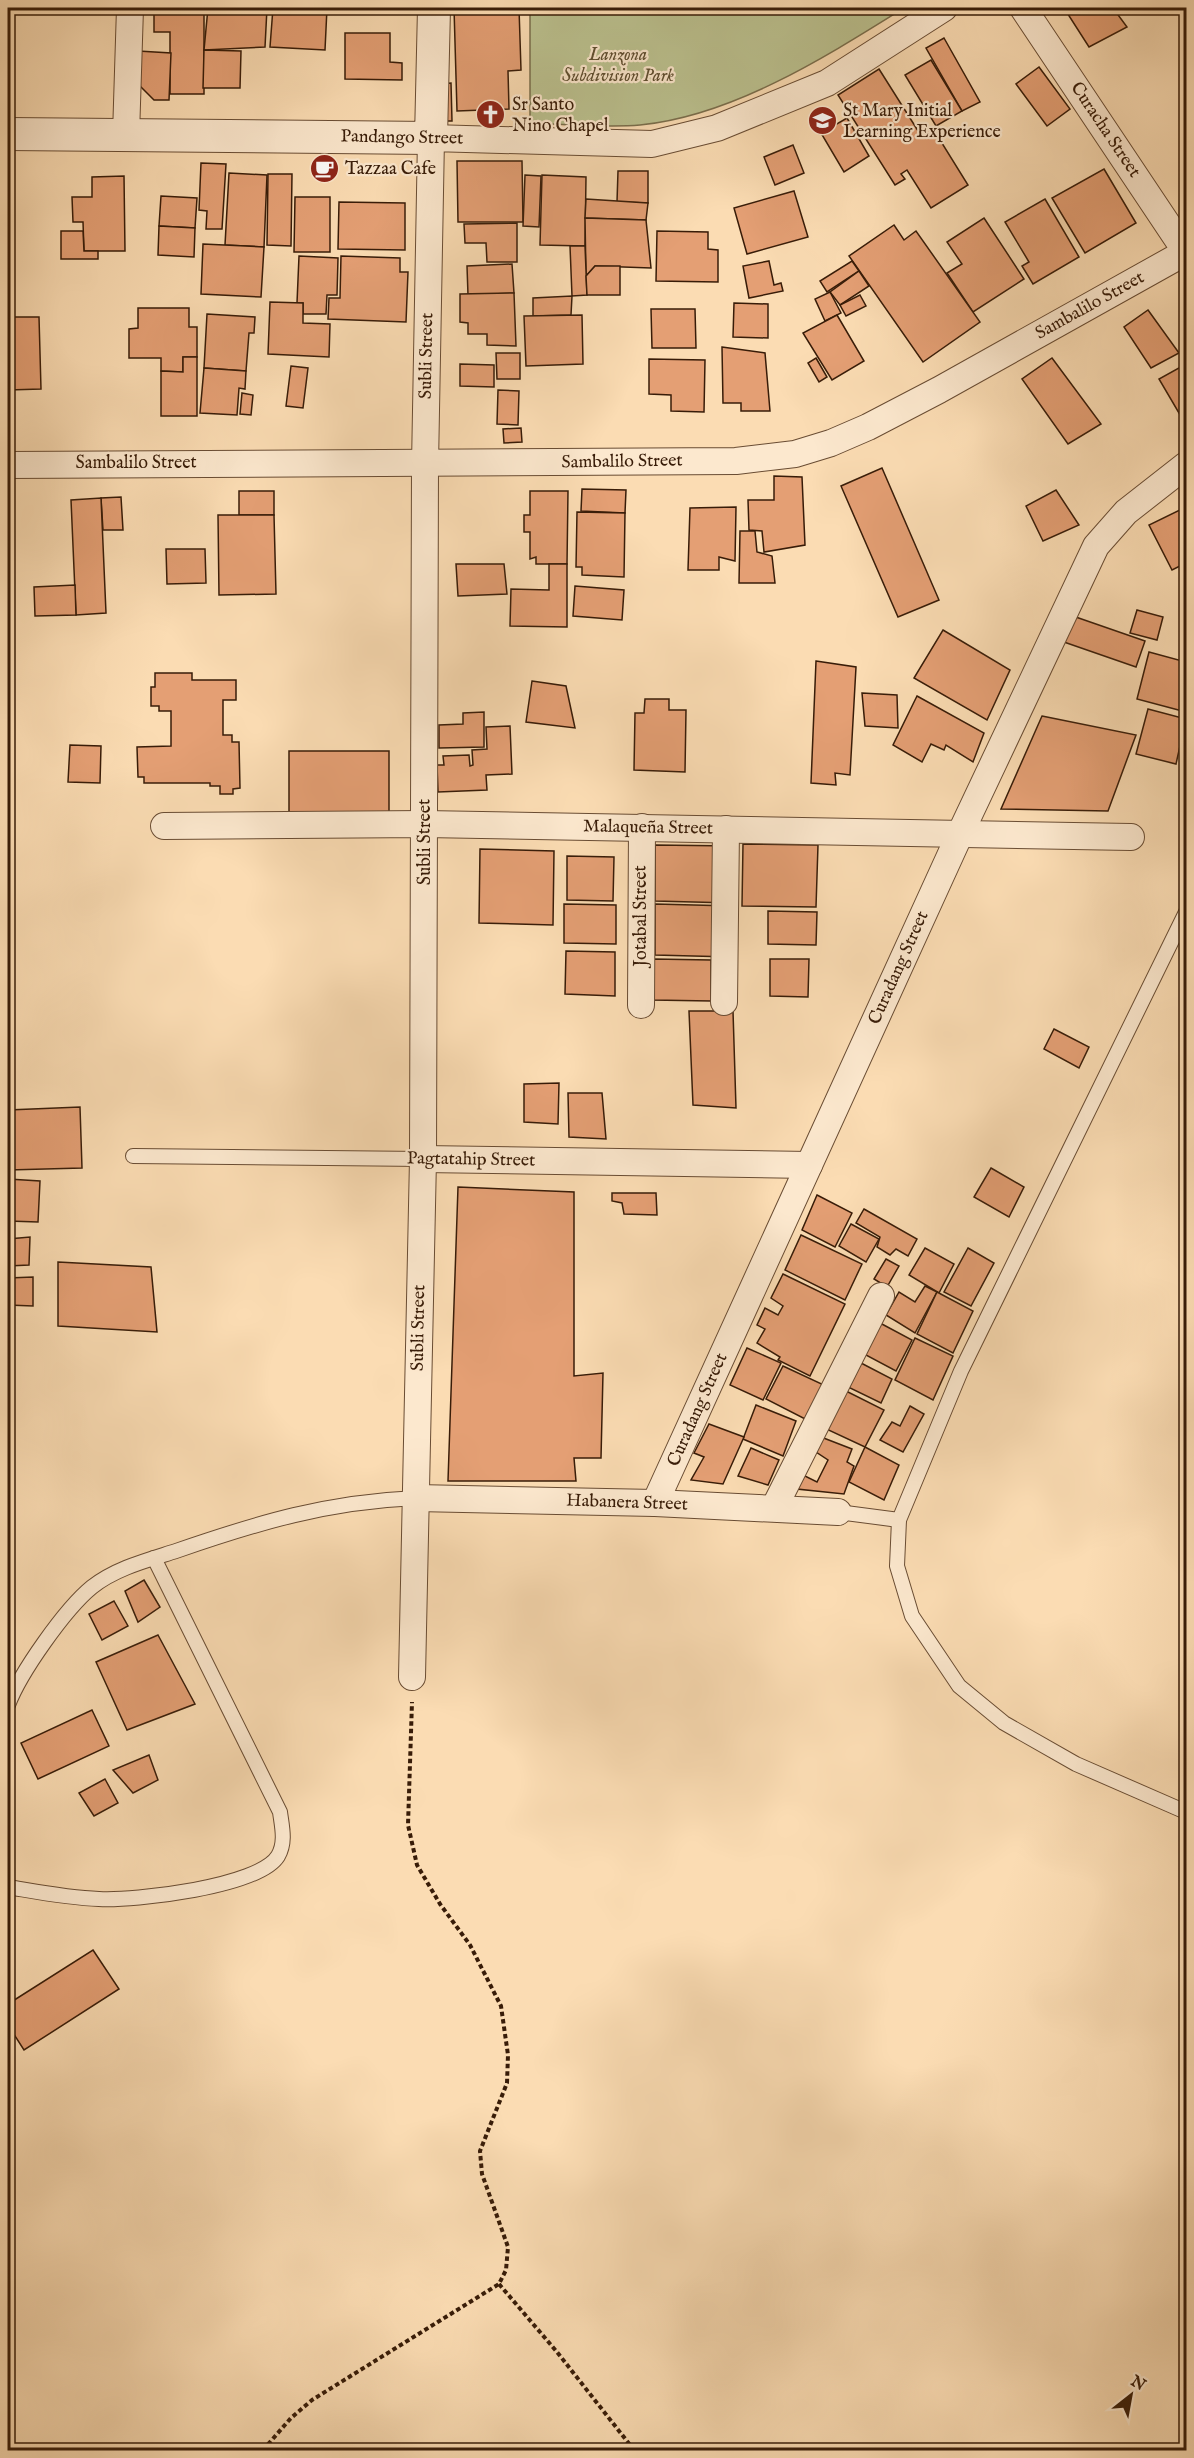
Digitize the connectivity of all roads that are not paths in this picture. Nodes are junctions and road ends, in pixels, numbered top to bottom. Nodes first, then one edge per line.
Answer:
1 (130, 8) edge
2 (434, 8) edge
3 (944, 8) edge
4 (1023, 8) edge
5 (8, 134) edge
6 (126, 135) junction
7 (431, 138) junction
8 (1186, 252) edge
9 (8, 465) edge
10 (425, 465) junction
11 (1186, 465) edge
12 (425, 824) junction
13 (164, 825) dead end
14 (642, 827) junction
15 (726, 829) junction
16 (960, 834) junction
17 (1131, 837) dead end
18 (1186, 912) edge
19 (724, 1002) dead end
20 (641, 1005) dead end
21 (133, 1156) dead end
22 (423, 1159) junction
23 (809, 1165) junction
24 (881, 1296) dead end
25 (416, 1498) junction
26 (655, 1503) junction
27 (774, 1508) junction
28 (838, 1512) joint
29 (899, 1520) junction
30 (154, 1558) junction
31 (412, 1677) road end
32 (8, 1705) edge
33 (1186, 1812) edge
34 (8, 1887) edge

1 - 6 street
2 - 7 street, Subli Street
3 - 7 street, Pandango Street
4 - 8 street, Curacha Street
5 - 6 street, Pandango Street
6 - 7 street, Pandango Street
7 - 10 street, Subli Street
8 - 10 street, Sambalilo Street
9 - 10 street, Sambalilo Street
10 - 12 street, Subli Street
11 - 16 street, Curadang Street
12 - 13 street, Malaqueña Street
12 - 14 street, Malaqueña Street
12 - 22 street, Subli Street
14 - 15 street, Malaqueña Street
14 - 20 street, Jotabal Street
15 - 16 street, Malaqueña Street
15 - 19 street
16 - 17 street, Malaqueña Street
16 - 23 street, Curadang Street
18 - 29 lane
21 - 22 lane, Pagtatahip Street
22 - 23 street, Pagtatahip Street
22 - 25 street, Subli Street
23 - 26 street, Curadang Street
24 - 27 street
25 - 26 street, Habanera Street
25 - 30 lane
25 - 31 street, Subli Street
26 - 27 street, Habanera Street
27 - 28 street, Habanera Street
28 - 29 lane
29 - 33 lane
30 - 32 lane
30 - 34 lane

